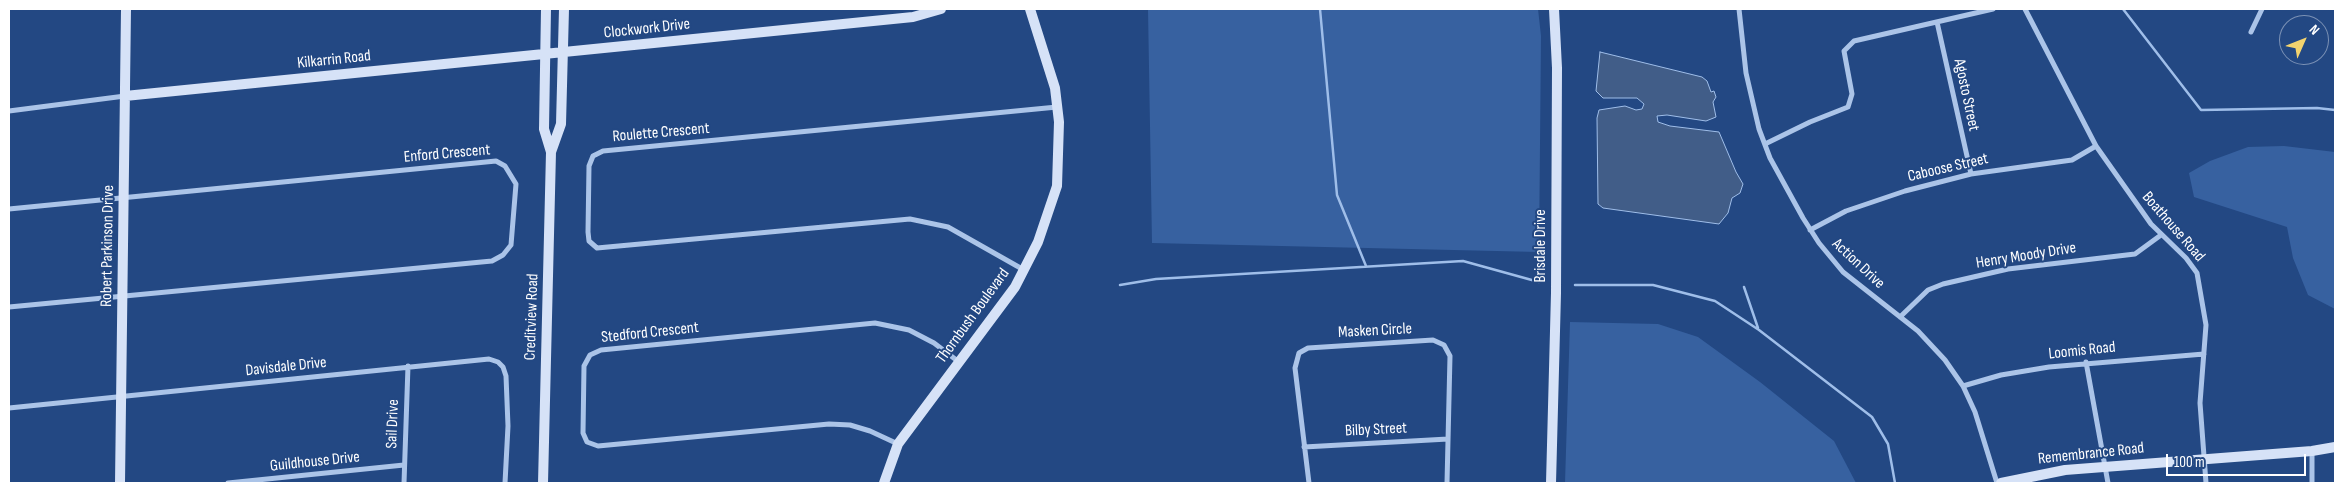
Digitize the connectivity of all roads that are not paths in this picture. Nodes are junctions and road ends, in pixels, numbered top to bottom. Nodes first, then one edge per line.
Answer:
1 (126, 9) edge
2 (546, 9) edge
3 (564, 9) edge
4 (942, 9) edge
5 (1030, 9) edge
6 (1554, 9) edge
7 (1739, 9) edge
8 (1993, 9) edge
9 (2025, 9) edge
10 (2262, 9) edge
11 (913, 13) edge
12 (1937, 22) junction
13 (2251, 32) dead end
14 (563, 52) junction
15 (545, 54) junction
16 (125, 96) junction
17 (1058, 106) junction
18 (9, 111) edge
19 (1765, 144) junction
20 (2096, 146) junction
21 (551, 152) junction
22 (1971, 174) junction
23 (124, 198) junction
24 (9, 209) edge
25 (1810, 230) junction
26 (2161, 235) junction
27 (1024, 270) junction
28 (122, 295) junction
29 (9, 307) edge
30 (1900, 316) junction
31 (2204, 354) junction
32 (959, 362) junction
33 (2086, 362) junction
34 (408, 366) junction
35 (1963, 386) junction
36 (121, 397) junction
37 (9, 408) edge
38 (1448, 439) junction
39 (898, 444) junction
40 (1304, 447) junction
41 (2335, 447) edge
42 (2312, 451) junction
43 (2204, 458) junction
44 (404, 465) junction
45 (2106, 466) junction
46 (120, 483) edge
47 (228, 483) edge
48 (404, 483) edge
49 (505, 483) edge
50 (544, 483) edge
51 (884, 483) edge
52 (1309, 483) edge
53 (1447, 483) edge
54 (1551, 483) edge
55 (1997, 483) edge
56 (2001, 483) edge
57 (2108, 483) edge
58 (2206, 483) edge
59 (2312, 483) edge

1 - 16 street, Robert Parkinson Drive
2 - 15 street, Creditview Road
3 - 14 street, Creditview Road
4 - 11 street, Clockwork Drive
5 - 17 street, Thornbush Boulevard
6 - 54 street, Brisdale Drive
7 - 19 street, Action Drive
8 - 12 street
9 - 20 street, Boathouse Road
10 - 13 street
11 - 14 street, Clockwork Drive
12 - 19 street
12 - 22 street, Agosto Street
14 - 15 street, Clockwork Drive
14 - 21 street, Creditview Road
15 - 16 street, Kilkarrin Road
15 - 21 street, Creditview Road
16 - 18 street
16 - 23 street, Robert Parkinson Drive
17 - 27 street, Thornbush Boulevard
17 - 27 street, Roulette Crescent
19 - 25 street, Action Drive
20 - 22 street, Caboose Street
20 - 26 street, Boathouse Road
21 - 50 street, Creditview Road
22 - 25 street, Caboose Street
23 - 24 street
23 - 28 street, Robert Parkinson Drive
23 - 28 street, Enford Crescent
25 - 30 street, Action Drive
26 - 30 street, Henry Moody Drive
26 - 31 street, Boathouse Road
27 - 32 street, Thornbush Boulevard
28 - 29 street
28 - 36 street, Robert Parkinson Drive
30 - 35 street, Action Drive
31 - 33 street, Loomis Road
31 - 43 street, Boathouse Road
32 - 39 street, Thornbush Boulevard
32 - 39 street, Stedford Crescent
33 - 35 street, Loomis Road
33 - 45 street
34 - 36 street, Davisdale Drive
34 - 44 street, Sail Drive
34 - 49 street, Davisdale Drive
35 - 55 street, Action Drive
36 - 37 street, Davisdale Drive
36 - 46 street, Robert Parkinson Drive
38 - 40 street, Bilby Street
38 - 40 street, Masken Circle
38 - 53 street, Masken Circle
39 - 51 street, Thornbush Boulevard
40 - 52 street, Masken Circle
41 - 42 street, Remembrance Road
42 - 43 street, Remembrance Road
42 - 59 street
43 - 45 street, Remembrance Road
43 - 58 street, Boathouse Road
44 - 47 street, Guildhouse Drive
44 - 48 street, Sail Drive
45 - 56 street, Remembrance Road
45 - 57 street

